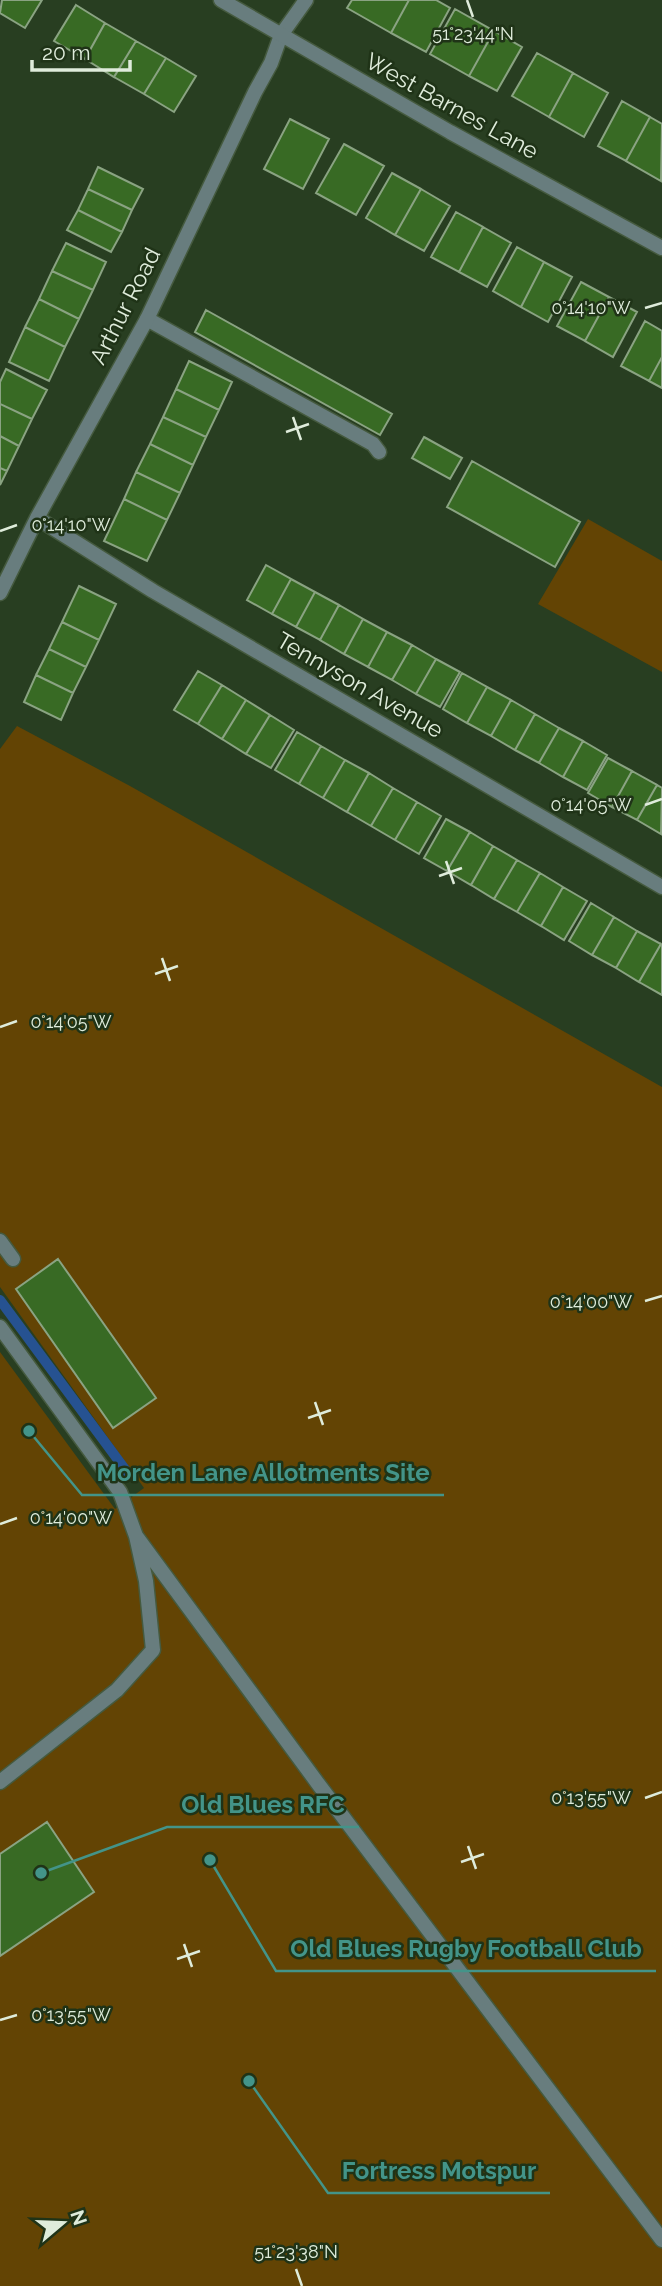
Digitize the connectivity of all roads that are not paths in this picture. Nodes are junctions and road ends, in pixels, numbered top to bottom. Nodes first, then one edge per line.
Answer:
1 (221, 0) edge
2 (306, 0) edge
3 (281, 35) junction
4 (662, 248) edge
5 (147, 319) junction
6 (379, 452) dead end
7 (37, 518) junction
8 (0, 593) edge
9 (662, 887) edge
10 (0, 1241) edge
11 (13, 1259) dead end
12 (0, 1327) edge
13 (136, 1536) junction
14 (0, 1783) edge
15 (662, 2240) edge

1 - 3 street, West Barnes Lane
2 - 3 street, Arthur Road
3 - 4 street, West Barnes Lane
3 - 5 street, Arthur Road
5 - 6 street
5 - 7 street, Arthur Road
7 - 8 street, Arthur Road
7 - 9 street, Tennyson Avenue
10 - 11 street
12 - 13 street
13 - 14 street
13 - 15 street

